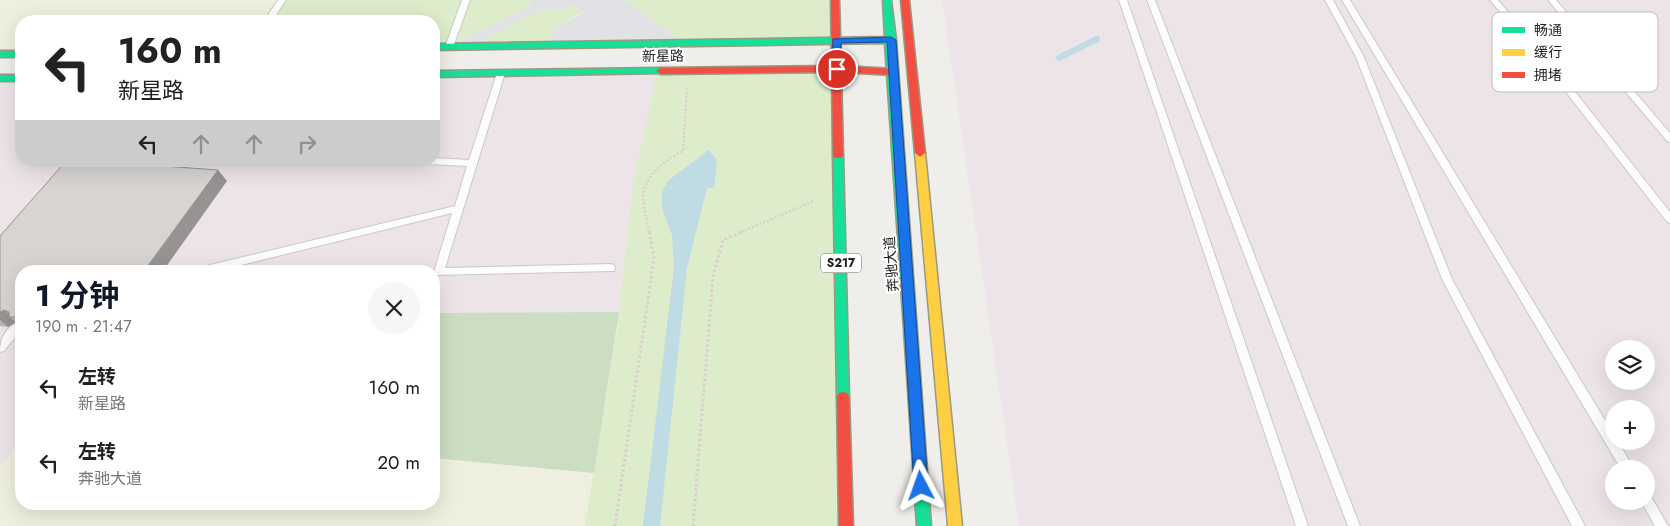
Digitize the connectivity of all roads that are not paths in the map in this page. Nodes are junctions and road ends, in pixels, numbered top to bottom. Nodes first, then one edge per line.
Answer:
1 (282, 0) edge
2 (466, 0) edge
3 (835, 0) edge
4 (887, 0) edge
5 (905, 0) edge
6 (1123, 0) edge
7 (1151, 0) edge
8 (1329, 0) edge
9 (1346, 0) edge
10 (1494, 0) edge
11 (1552, 0) edge
12 (1504, 12) edge
13 (1562, 12) edge
14 (272, 15) edge
15 (891, 40) junction
16 (836, 41) junction
17 (440, 47) edge
18 (449, 47) junction
19 (0, 54) edge
20 (15, 54) edge
21 (837, 69) junction
22 (893, 72) junction
23 (501, 73) junction
24 (440, 74) edge
25 (0, 78) edge
26 (15, 78) edge
27 (894, 89) junction
28 (915, 90) junction
29 (1571, 92) edge
30 (1630, 92) edge
31 (1670, 139) edge
32 (440, 162) edge
33 (474, 163) junction
34 (460, 208) junction
35 (1670, 219) edge
36 (227, 265) edge
37 (610, 268) dead end
38 (440, 269) edge
39 (440, 272) edge
40 (15, 329) edge
41 (0, 348) edge
42 (1623, 460) edge
43 (1652, 510) edge
44 (846, 526) edge
45 (924, 526) edge
46 (955, 526) edge
47 (1302, 526) edge
48 (1354, 526) edge
49 (1579, 526) edge
50 (1662, 526) edge

1 - 14 lane
2 - 18 lane
3 - 16 main road, S217
4 - 15 main road, 奔驰大道
5 - 28 main road
6 - 47 lane
7 - 48 lane
8 - 49 lane
9 - 42 lane
10 - 12 lane
11 - 13 lane
15 - 16 main road, 新星路
15 - 22 main road, 奔驰大道
16 - 18 main road, 新星路
16 - 21 main road, S217
17 - 18 main road, 新星路
19 - 20 main road
21 - 22 main road, 新星路
21 - 23 main road, 新星路
21 - 44 main road, S217
22 - 27 main road, 奔驰大道
23 - 24 main road, 新星路
23 - 33 lane
25 - 26 main road
27 - 28 main road
27 - 45 main road, 奔驰大道
28 - 46 main road
29 - 35 lane
30 - 31 lane
32 - 33 lane
33 - 34 lane
34 - 36 lane
34 - 38 lane
37 - 39 lane
40 - 41 lane
43 - 50 lane

